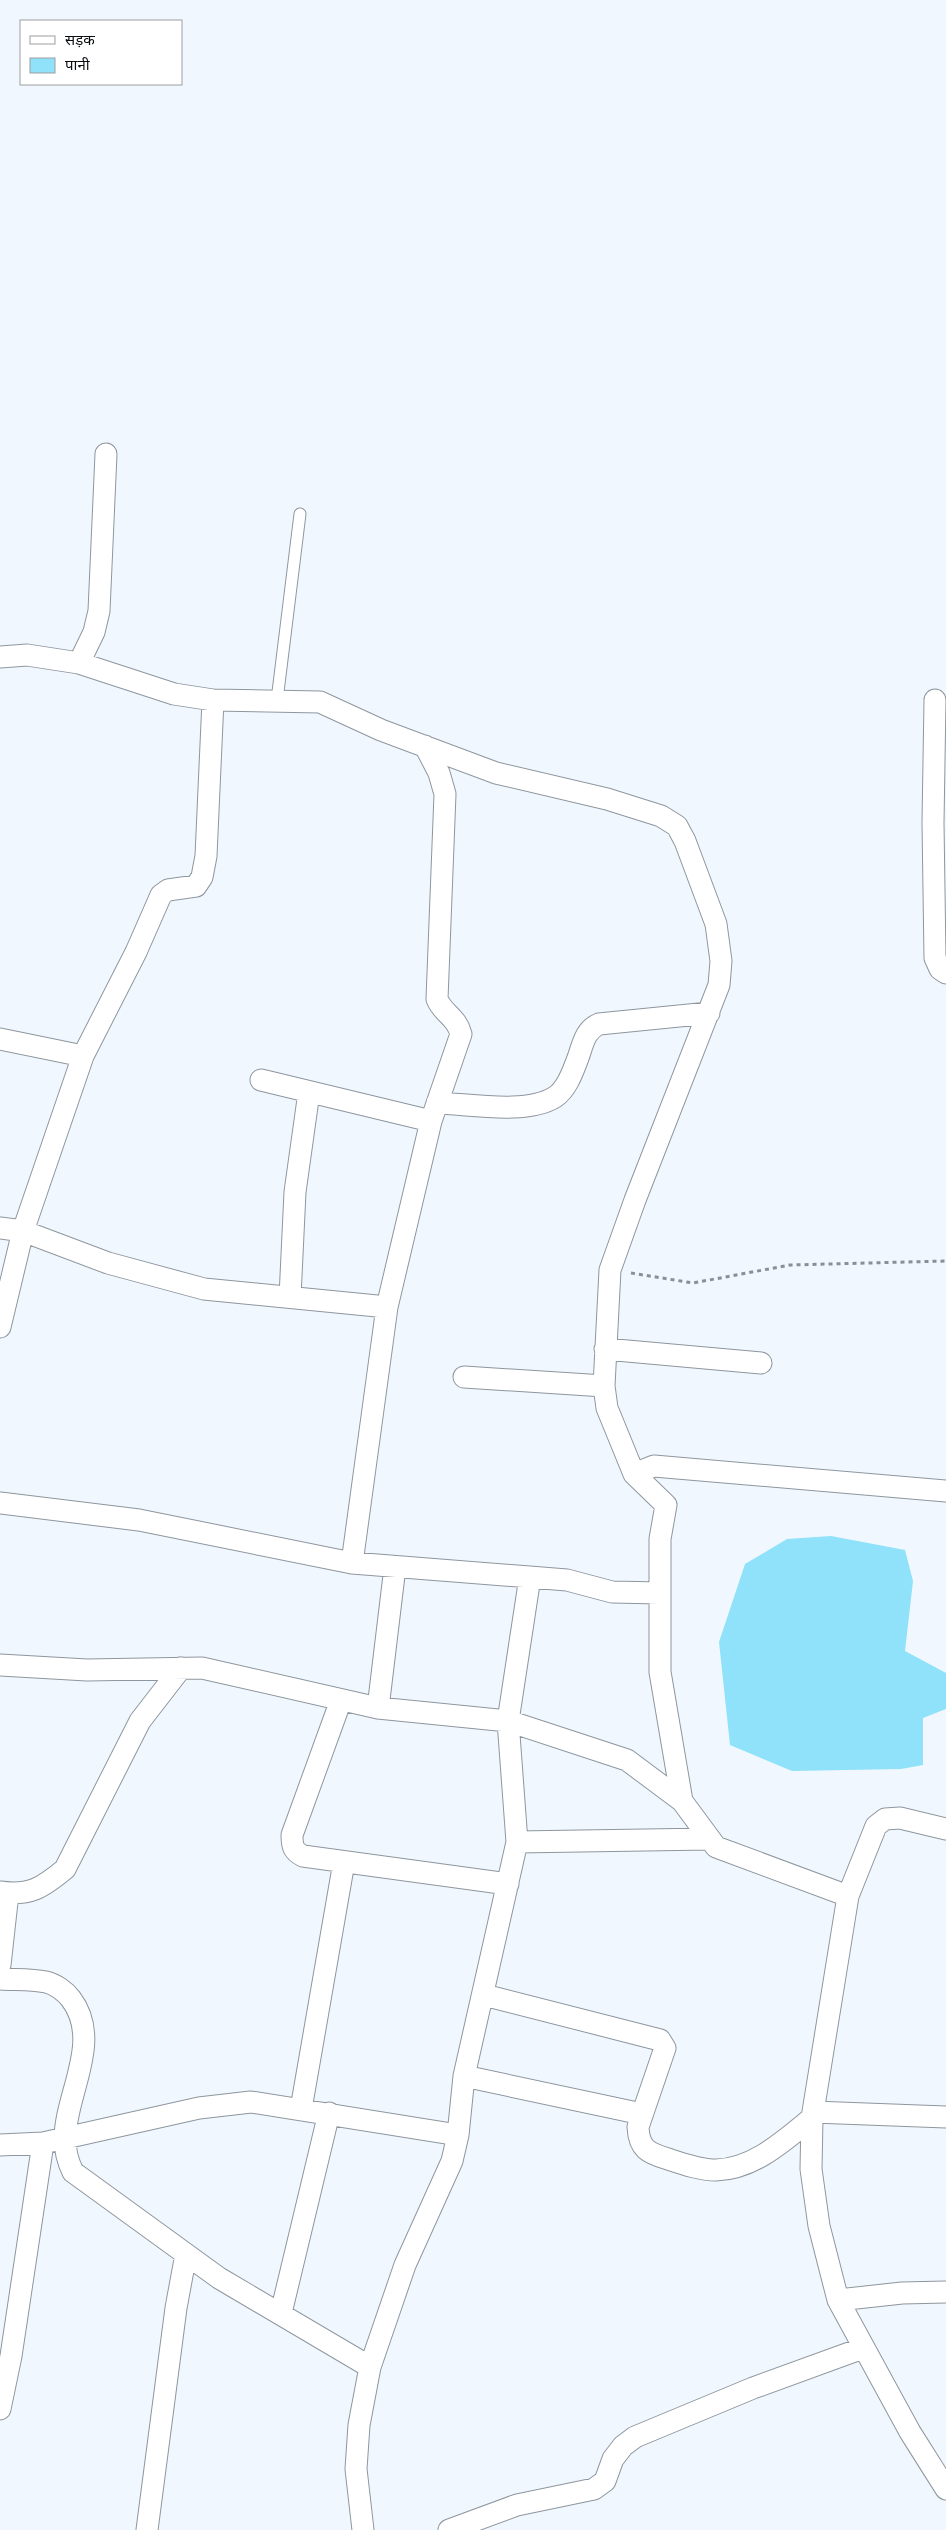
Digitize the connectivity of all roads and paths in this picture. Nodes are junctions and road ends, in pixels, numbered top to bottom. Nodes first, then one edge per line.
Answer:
1 (106, 454) dead end
2 (300, 514) dead end
3 (0, 657) edge
4 (79, 663) junction
5 (213, 700) junction
6 (277, 700) junction
7 (935, 700) dead end
8 (425, 746) junction
9 (946, 973) edge
10 (709, 1013) junction
11 (0, 1039) edge
12 (84, 1056) junction
13 (261, 1080) dead end
14 (309, 1092) junction
15 (434, 1112) junction
16 (0, 1228) edge
17 (23, 1232) junction
18 (946, 1261) edge
19 (610, 1270) junction
20 (290, 1297) junction
21 (387, 1307) junction
22 (0, 1326) edge
23 (606, 1350) junction
24 (761, 1363) dead end
25 (464, 1378) dead end
26 (604, 1386) junction
27 (634, 1474) junction
28 (946, 1491) edge
29 (0, 1503) edge
30 (352, 1563) junction
31 (395, 1567) junction
32 (530, 1577) junction
33 (660, 1593) junction
34 (0, 1665) edge
35 (181, 1668) junction
36 (341, 1700) junction
37 (378, 1708) junction
38 (508, 1721) junction
39 (682, 1801) junction
40 (946, 1828) edge
41 (709, 1839) junction
42 (517, 1842) junction
43 (344, 1862) junction
44 (508, 1884) junction
45 (4, 1892) edge
46 (848, 1896) junction
47 (0, 1965) edge
48 (0, 1978) edge
49 (484, 1996) junction
50 (464, 2076) junction
51 (301, 2108) junction
52 (329, 2113) junction
53 (642, 2114) junction
54 (812, 2115) junction
55 (946, 2117) edge
56 (458, 2134) junction
57 (65, 2138) junction
58 (43, 2143) junction
59 (0, 2145) edge
60 (186, 2254) junction
61 (946, 2292) edge
62 (838, 2300) junction
63 (281, 2313) junction
64 (863, 2348) junction
65 (370, 2367) junction
66 (0, 2408) edge
67 (946, 2489) edge
68 (147, 2530) edge
69 (363, 2530) edge
70 (450, 2530) edge

1 - 4 street
2 - 6 lane
3 - 4 street
4 - 5 street
5 - 6 street
5 - 12 street
6 - 8 street
7 - 9 street
8 - 10 street
8 - 15 street
10 - 15 street
10 - 19 street
11 - 12 street
12 - 17 street
13 - 14 street
14 - 15 street
14 - 20 street
15 - 21 street
16 - 17 street
17 - 20 street
17 - 22 street
18 - 19 path
19 - 23 street
20 - 21 street
21 - 30 street
23 - 24 street
23 - 26 street
25 - 26 street
26 - 27 street
27 - 28 street
27 - 33 street
29 - 30 street
30 - 31 street
31 - 32 street
31 - 37 street
32 - 33 street
32 - 38 street
33 - 39 street
34 - 35 street
35 - 36 street
35 - 45 street
36 - 37 street
36 - 43 street
37 - 38 street
38 - 39 street
38 - 42 street
39 - 41 street
40 - 46 street
41 - 42 street
41 - 46 street
42 - 44 street
43 - 44 street
43 - 51 street
44 - 49 street
45 - 47 street
46 - 54 street
48 - 57 street
49 - 50 street
49 - 53 street
50 - 53 street
50 - 56 street
51 - 52 street
51 - 57 street
52 - 56 street
52 - 63 street
53 - 54 street
54 - 55 street
54 - 62 street
56 - 65 street
57 - 58 street
57 - 60 street
58 - 59 street
58 - 66 street
60 - 63 street
60 - 68 street
61 - 62 street
62 - 64 street
63 - 65 street
64 - 67 street
64 - 70 street
65 - 69 street

